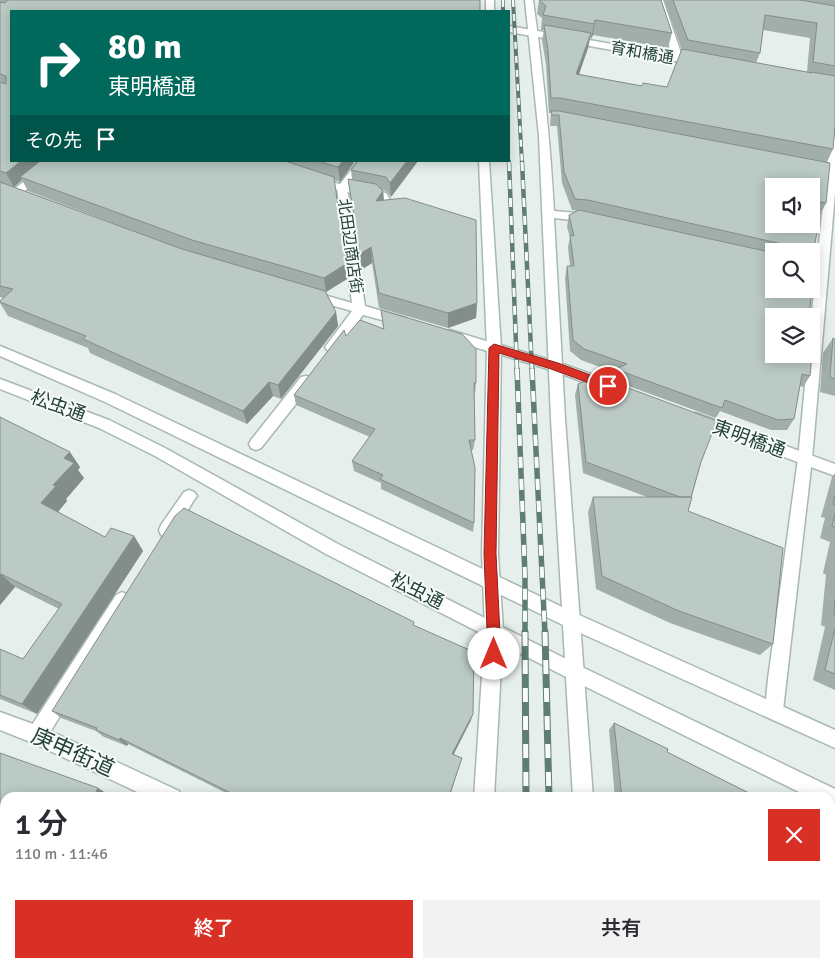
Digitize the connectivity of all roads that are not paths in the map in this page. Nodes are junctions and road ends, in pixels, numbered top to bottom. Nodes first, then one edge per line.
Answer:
1 (529, 0) edge
2 (659, 0) edge
3 (510, 29) edge
4 (534, 34) junction
5 (678, 59) junction
6 (707, 64) edge
7 (835, 134) edge
8 (55, 162) edge
9 (363, 162) edge
10 (484, 162) edge
11 (830, 171) edge
12 (306, 177) edge
13 (3, 188) edge
14 (342, 188) junction
15 (414, 211) edge
16 (549, 214) junction
17 (604, 222) edge
18 (823, 271) edge
19 (294, 290) edge
20 (359, 309) junction
21 (413, 324) edge
22 (440, 332) edge
23 (494, 348) junction
24 (0, 351) edge
25 (555, 366) junction
26 (0, 384) edge
27 (620, 390) edge
28 (685, 414) edge
29 (256, 444) dead end
30 (806, 459) junction
31 (835, 470) edge
32 (189, 496) dead end
33 (157, 545) edge
34 (491, 582) junction
35 (131, 586) edge
36 (571, 620) junction
37 (494, 630) junction
38 (576, 673) junction
39 (774, 710) junction
40 (0, 721) edge
41 (37, 735) junction
42 (835, 739) edge
43 (159, 792) edge
44 (484, 792) edge
45 (583, 792) edge
46 (821, 792) edge

1 - 4 street
2 - 5 street
3 - 4 street, 育和橋通
4 - 5 street, 育和橋通
4 - 16 street
5 - 6 street, 育和橋通
7 - 11 street
8 - 13 street
9 - 14 street, 北田辺商店街
10 - 23 street
11 - 18 street
12 - 14 street
14 - 15 street
14 - 20 street, 北田辺商店街
16 - 17 street
16 - 25 street
18 - 30 street
19 - 20 street, 北田辺商店街
20 - 21 street, 北田辺商店街
20 - 29 street
22 - 23 street
23 - 25 street
23 - 34 street
24 - 34 street, 松虫通
25 - 27 street
25 - 36 street
26 - 37 street, 松虫通
28 - 30 street, 東明橋通
30 - 31 street, 東明橋通
30 - 39 street
32 - 33 street
34 - 36 street, 松虫通
34 - 37 street
35 - 41 street
36 - 38 street
36 - 39 street, 松虫通
37 - 38 street, 松虫通
37 - 44 street
38 - 45 street
38 - 46 street, 松虫通
39 - 42 street, 松虫通
40 - 41 street, 庚申街道
41 - 43 street, 庚申街道

